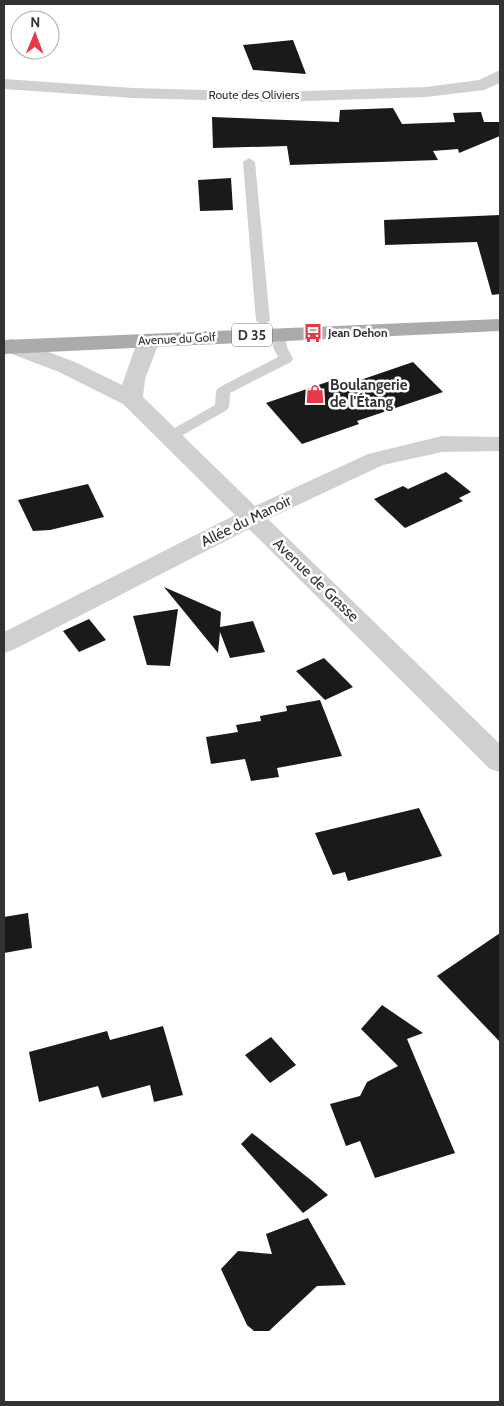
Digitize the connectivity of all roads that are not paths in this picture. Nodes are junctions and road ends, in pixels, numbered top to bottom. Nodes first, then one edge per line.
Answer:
1 (500, 75) edge
2 (4, 84) edge
3 (484, 85) junction
4 (500, 94) edge
5 (249, 162) dead end
6 (500, 312) edge
7 (500, 325) edge
8 (87, 328) junction
9 (271, 328) junction
10 (146, 341) junction
11 (6, 342) edge
12 (131, 399) junction
13 (169, 438) junction
14 (500, 444) edge
15 (252, 518) junction
16 (4, 642) edge
17 (500, 761) edge

1 - 3 street, Route des Oliviers
2 - 3 street, Route des Oliviers
3 - 4 street
5 - 9 lane
6 - 9 main road, Avenue du Golf / D 35
7 - 9 main road, Avenue du Golf / D 35
8 - 9 main road, Avenue du Golf / D 35
8 - 10 main road
8 - 11 main road, Avenue du Golf / D 35
9 - 10 main road, Avenue du Golf / D 35
9 - 13 lane
10 - 11 main road, Avenue du Golf / D 35
10 - 12 street
11 - 12 street, Avenue de Grasse
12 - 13 street, Avenue de Grasse
13 - 15 street, Avenue de Grasse
14 - 15 street, Allée du Manoir
15 - 16 street, Allée du Manoir
15 - 17 street, Avenue de Grasse

